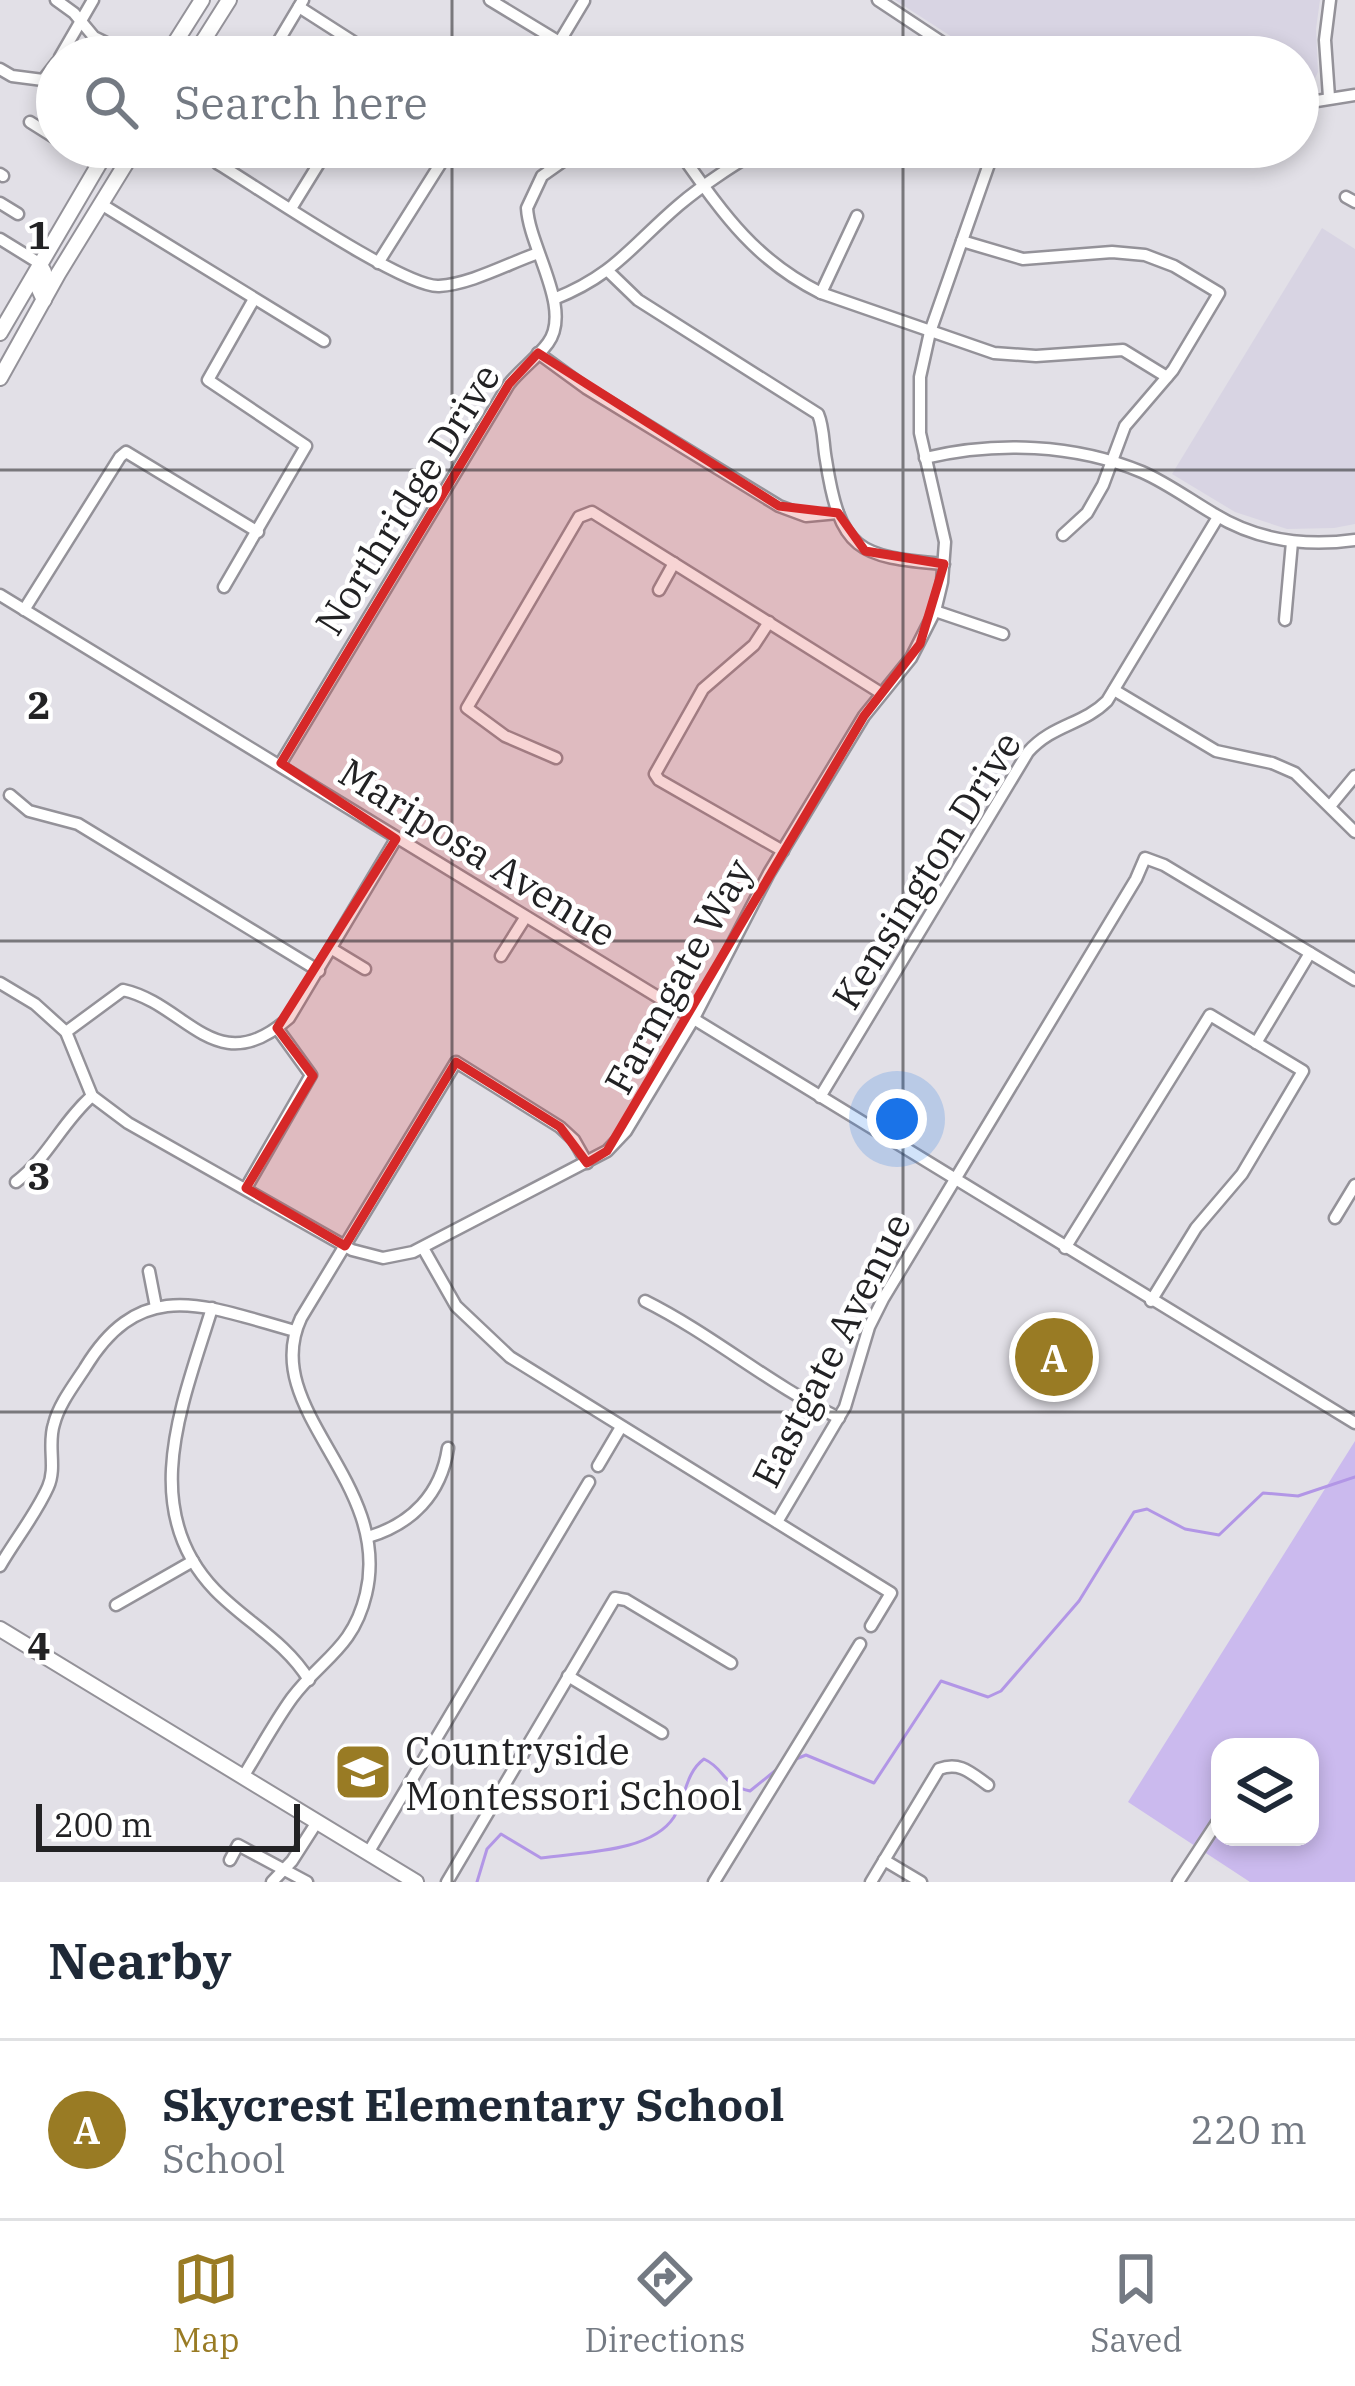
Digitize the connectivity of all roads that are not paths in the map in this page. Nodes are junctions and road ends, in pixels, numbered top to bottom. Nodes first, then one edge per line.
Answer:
1 (56, 0) edge
2 (93, 0) edge
3 (202, 0) edge
4 (229, 0) edge
5 (490, 0) edge
6 (878, 0) edge
7 (1330, 0) edge
8 (584, 1) edge
9 (301, 3) edge
10 (78, 23) junction
11 (71, 36) edge
12 (95, 36) edge
13 (179, 36) edge
14 (206, 36) edge
15 (281, 36) edge
16 (347, 36) edge
17 (551, 36) edge
18 (563, 36) edge
19 (932, 36) edge
20 (0, 69) edge
21 (36, 79) edge
22 (1355, 95) edge
23 (1329, 97) junction
24 (1319, 99) edge
25 (30, 122) dead end
26 (36, 126) edge
27 (96, 168) edge
28 (98, 168) edge
29 (123, 168) edge
30 (226, 168) edge
31 (316, 168) edge
32 (438, 168) edge
33 (550, 168) edge
34 (691, 168) edge
35 (730, 168) edge
36 (988, 168) edge
37 (703, 185) junction
38 (0, 203) edge
39 (101, 204) junction
40 (292, 207) junction
41 (18, 214) dead end
42 (857, 216) dead end
43 (0, 239) edge
44 (962, 241) junction
45 (538, 254) junction
46 (39, 262) junction
47 (378, 262) junction
48 (609, 272) junction
49 (821, 293) junction
50 (254, 299) junction
51 (554, 299) junction
52 (44, 301) junction
53 (931, 332) junction
54 (0, 334) edge
55 (324, 341) dead end
56 (538, 353) junction
57 (1167, 377) junction
58 (0, 378) edge
59 (925, 458) junction
60 (1111, 460) junction
61 (838, 514) junction
62 (1218, 517) junction
63 (258, 532) junction
64 (1063, 535) dead end
65 (1355, 540) edge
66 (1292, 542) junction
67 (674, 563) junction
68 (944, 564) junction
69 (224, 587) dead end
70 (659, 590) dead end
71 (0, 595) edge
72 (23, 610) junction
73 (935, 611) junction
74 (1285, 620) dead end
75 (769, 622) junction
76 (1003, 634) dead end
77 (1114, 691) junction
78 (881, 693) junction
79 (556, 758) dead end
80 (281, 764) junction
81 (1355, 776) edge
82 (10, 795) dead end
83 (1331, 805) junction
84 (1355, 832) edge
85 (396, 839) junction
86 (783, 851) junction
87 (525, 918) junction
88 (332, 949) junction
89 (1310, 953) junction
90 (501, 956) dead end
91 (365, 969) dead end
92 (319, 970) junction
93 (1355, 980) edge
94 (0, 983) edge
95 (693, 1021) junction
96 (277, 1028) junction
97 (65, 1032) junction
98 (1256, 1043) junction
99 (92, 1096) junction
100 (820, 1097) junction
101 (587, 1163) junction
102 (954, 1180) junction
103 (16, 1182) dead end
104 (1355, 1185) edge
105 (246, 1188) junction
106 (1335, 1218) dead end
107 (345, 1246) junction
108 (423, 1248) junction
109 (1065, 1248) junction
110 (149, 1270) dead end
111 (644, 1300) dead end
112 (1151, 1301) junction
113 (156, 1307) junction
114 (212, 1308) junction
115 (295, 1331) junction
116 (839, 1418) junction
117 (1355, 1423) edge
118 (622, 1427) junction
119 (448, 1448) dead end
120 (598, 1466) dead end
121 (589, 1482) dead end
122 (777, 1522) junction
123 (368, 1537) junction
124 (193, 1561) junction
125 (0, 1566) edge
126 (116, 1604) dead end
127 (871, 1626) dead end
128 (0, 1629) edge
129 (860, 1644) dead end
130 (731, 1663) dead end
131 (568, 1676) junction
132 (309, 1680) junction
133 (662, 1732) dead end
134 (243, 1777) junction
135 (988, 1785) dead end
136 (317, 1822) junction
137 (1211, 1832) edge
138 (368, 1852) junction
139 (884, 1860) junction
140 (230, 1861) dead end
141 (285, 1869) junction
142 (272, 1882) edge
143 (307, 1882) edge
144 (416, 1882) edge
145 (447, 1882) edge
146 (713, 1882) edge
147 (871, 1882) edge
148 (921, 1882) edge
149 (1178, 1882) edge

1 - 10 street
2 - 10 street
3 - 13 main road
4 - 14 main road
5 - 17 street
6 - 19 street
7 - 23 street
8 - 18 street
9 - 15 street
9 - 16 street
10 - 11 street
10 - 12 street
20 - 21 street
22 - 23 street
23 - 24 street
25 - 26 street
27 - 46 main road
28 - 39 main road
29 - 39 main road
30 - 40 street
31 - 40 street
32 - 47 street
33 - 45 street
34 - 37 street
35 - 37 street
36 - 44 street, Farmgate Way
37 - 48 street
37 - 49 street
38 - 41 street
39 - 50 street
39 - 52 main road
40 - 47 street
42 - 49 street
43 - 46 street
44 - 53 street, Farmgate Way
44 - 57 street
45 - 47 street
45 - 51 street
46 - 52 main road
46 - 54 main road
48 - 51 street
48 - 61 street
49 - 53 street
50 - 55 street
50 - 63 street
51 - 56 street, Northridge Drive
52 - 58 main road
53 - 57 street
53 - 59 street, Farmgate Way
56 - 61 street
56 - 80 street, Northridge Drive
57 - 60 street
59 - 60 street
59 - 68 street, Farmgate Way
60 - 62 street
60 - 64 street
61 - 68 street
62 - 66 street
62 - 77 street, Kensington Drive
63 - 69 street
63 - 72 street
65 - 66 street
66 - 74 street
67 - 70 street
67 - 75 street
67 - 79 street
68 - 73 street, Farmgate Way
71 - 72 street, Mariposa Avenue
72 - 80 street, Mariposa Avenue
73 - 76 street
73 - 78 street, Farmgate Way
75 - 78 street
75 - 86 street
77 - 83 street
77 - 100 street, Kensington Drive
78 - 86 street, Farmgate Way
80 - 85 street, Mariposa Avenue
81 - 83 street
82 - 92 street
83 - 84 street
85 - 87 street, Mariposa Avenue
85 - 88 street
86 - 95 street, Farmgate Way
87 - 90 street
87 - 95 street, Mariposa Avenue
88 - 91 street
88 - 92 street
89 - 93 street, Eastgate Avenue
89 - 98 street
89 - 102 street, Eastgate Avenue
92 - 96 street
94 - 97 street
95 - 100 street, Mariposa Avenue
95 - 101 street, Farmgate Way
96 - 97 street
96 - 105 street
97 - 99 street
98 - 109 street
98 - 112 street
99 - 103 street
99 - 105 street, Farmgate Way
100 - 102 street, Mariposa Avenue
101 - 107 street
101 - 108 street, Farmgate Way
102 - 109 street, Mariposa Avenue
102 - 116 street, Eastgate Avenue
104 - 106 street
105 - 107 street, Farmgate Way
107 - 108 street, Farmgate Way
107 - 115 street
108 - 118 street
109 - 112 street, Mariposa Avenue
110 - 113 street
111 - 116 street
112 - 117 street, Mariposa Avenue
113 - 114 street
113 - 125 street
114 - 115 street
114 - 124 street
115 - 123 street
116 - 122 street, Eastgate Avenue
118 - 120 street
118 - 122 street
119 - 123 street
121 - 138 street
122 - 127 street
123 - 132 street
124 - 126 street
124 - 132 street
128 - 134 main road
129 - 146 street
130 - 131 street
131 - 133 street
131 - 145 street
132 - 134 street
134 - 136 main road
135 - 139 street
136 - 138 main road
136 - 141 street
137 - 149 street
138 - 144 main road
139 - 147 street
139 - 148 street
140 - 141 street
141 - 142 street
141 - 143 street

